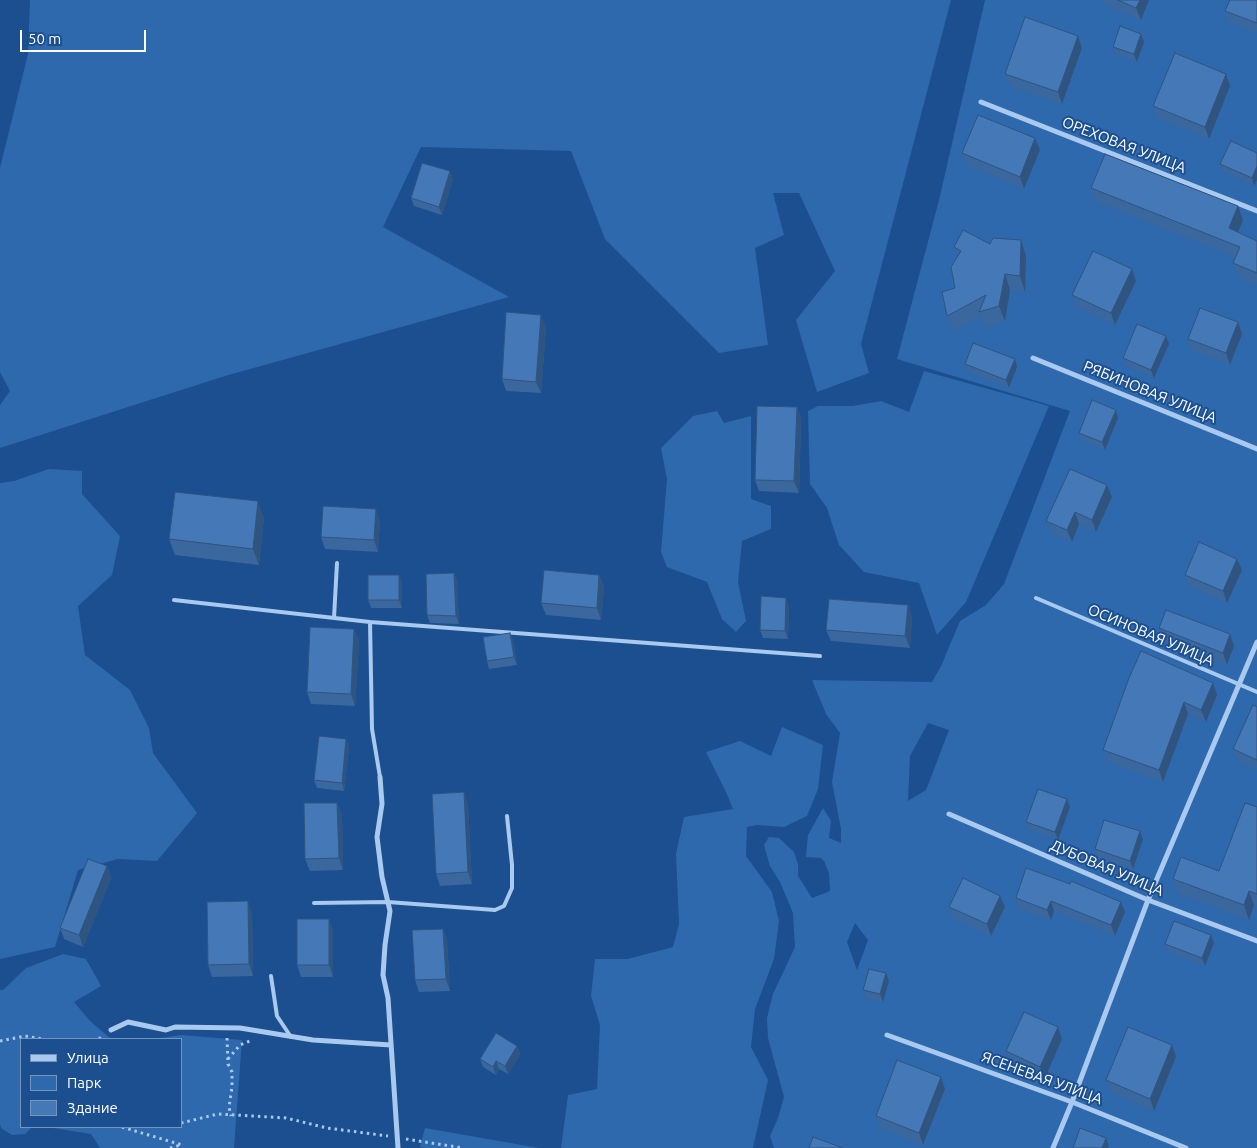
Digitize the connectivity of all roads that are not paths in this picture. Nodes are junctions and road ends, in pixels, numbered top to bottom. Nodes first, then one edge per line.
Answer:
1 (981, 102) dead end
2 (1257, 211) edge
3 (1033, 358) dead end
4 (1257, 449) edge
5 (337, 562) dead end
6 (1036, 598) dead end
7 (174, 600) dead end
8 (334, 618) junction
9 (370, 622) junction
10 (1257, 642) edge
11 (820, 656) dead end
12 (1240, 685) junction
13 (1257, 692) edge
14 (380, 777) joint
15 (949, 814) dead end
16 (507, 816) dead end
17 (1148, 900) junction
18 (388, 902) junction
19 (314, 903) dead end
20 (1257, 941) edge
21 (271, 976) dead end
22 (111, 1030) dead end
23 (887, 1035) dead end
24 (291, 1037) junction
25 (391, 1044) junction
26 (1072, 1102) junction
27 (398, 1148) edge
28 (1053, 1148) edge
29 (1186, 1148) edge

1 - 2 street, ОРЕХОВАЯ УЛИЦА
3 - 4 street, РЯБИНОВАЯ УЛИЦА
5 - 8 lane
6 - 12 lane, ОСИНОВАЯ УЛИЦА
7 - 8 lane
8 - 9 lane
9 - 11 lane
9 - 14 lane
10 - 12 street
12 - 13 lane, ОСИНОВАЯ УЛИЦА
12 - 17 street
14 - 18 street
15 - 17 street, ДУБОВАЯ УЛИЦА
16 - 18 lane
17 - 20 street, ДУБОВАЯ УЛИЦА
17 - 26 street
18 - 19 lane
18 - 25 street
21 - 24 lane
22 - 24 street
23 - 26 street, ЯСЕНЕВАЯ УЛИЦА
24 - 25 street
25 - 27 street
26 - 28 street
26 - 29 street, ЯСЕНЕВАЯ УЛИЦА

